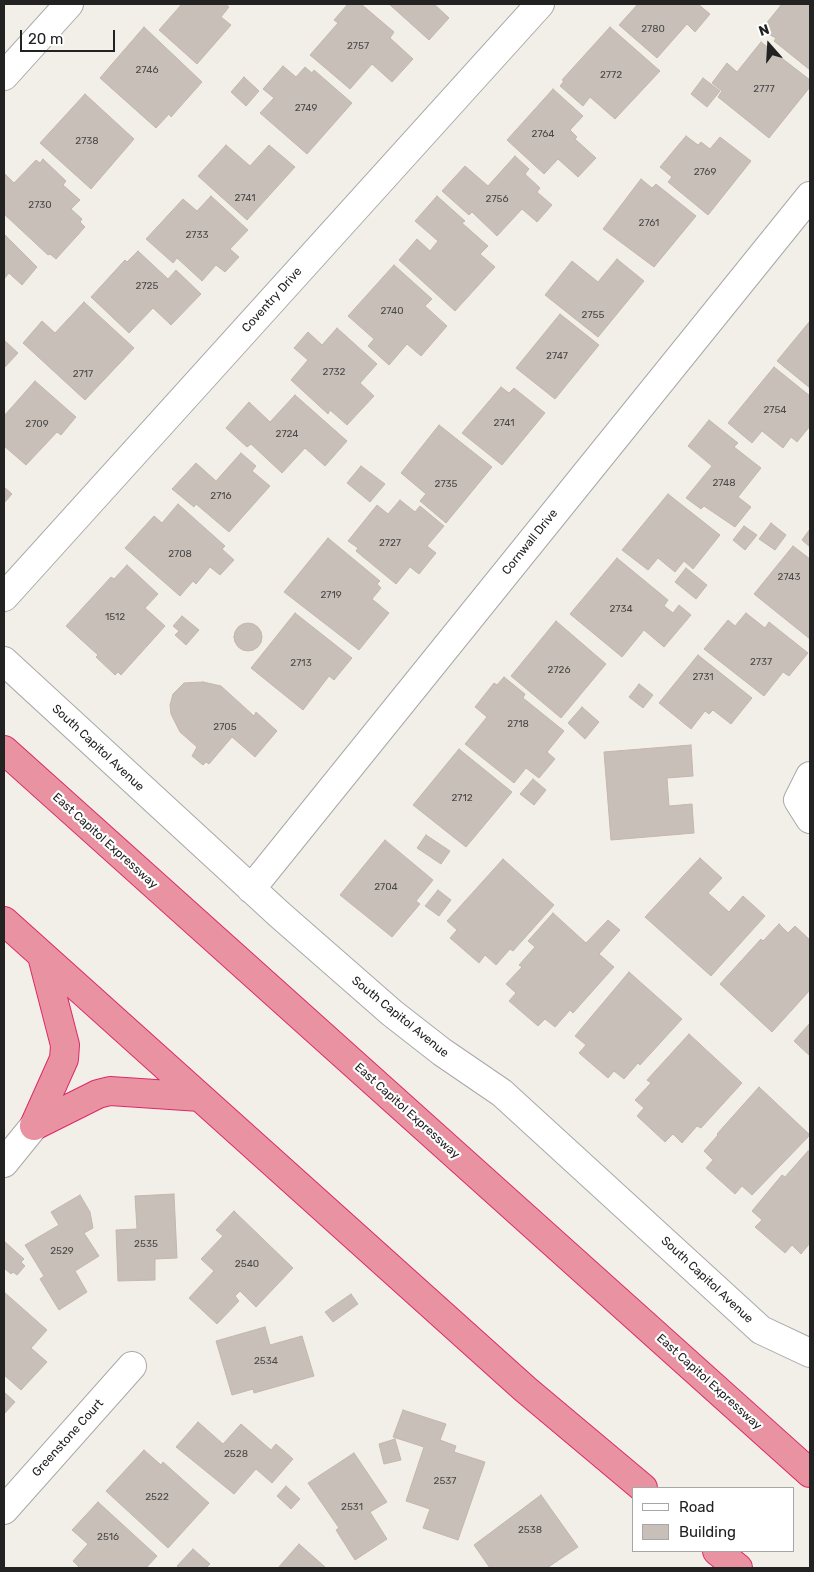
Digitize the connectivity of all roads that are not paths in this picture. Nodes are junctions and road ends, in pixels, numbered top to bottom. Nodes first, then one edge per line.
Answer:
1 (69, 4) edge
2 (540, 4) edge
3 (4, 76) edge
4 (810, 196) edge
5 (4, 597) edge
6 (4, 662) edge
7 (4, 750) edge
8 (810, 776) edge
9 (804, 809) edge
10 (251, 889) junction
11 (4, 921) edge
12 (42, 956) junction
13 (200, 1097) junction
14 (34, 1126) junction
15 (4, 1163) edge
16 (810, 1352) edge
17 (132, 1366) dead end
18 (810, 1473) edge
19 (642, 1487) edge
20 (4, 1510) edge
21 (719, 1552) edge
22 (738, 1568) edge

1 - 3 street
2 - 5 street, Coventry Drive
4 - 10 street, Cornwall Drive
6 - 10 street, South Capitol Avenue
7 - 18 highway, East Capitol Expressway
8 - 9 street
10 - 16 street, South Capitol Avenue
11 - 12 highway
12 - 13 highway
12 - 14 highway
13 - 14 highway
13 - 19 highway
14 - 15 street
17 - 20 street, Greenstone Court
21 - 22 highway

